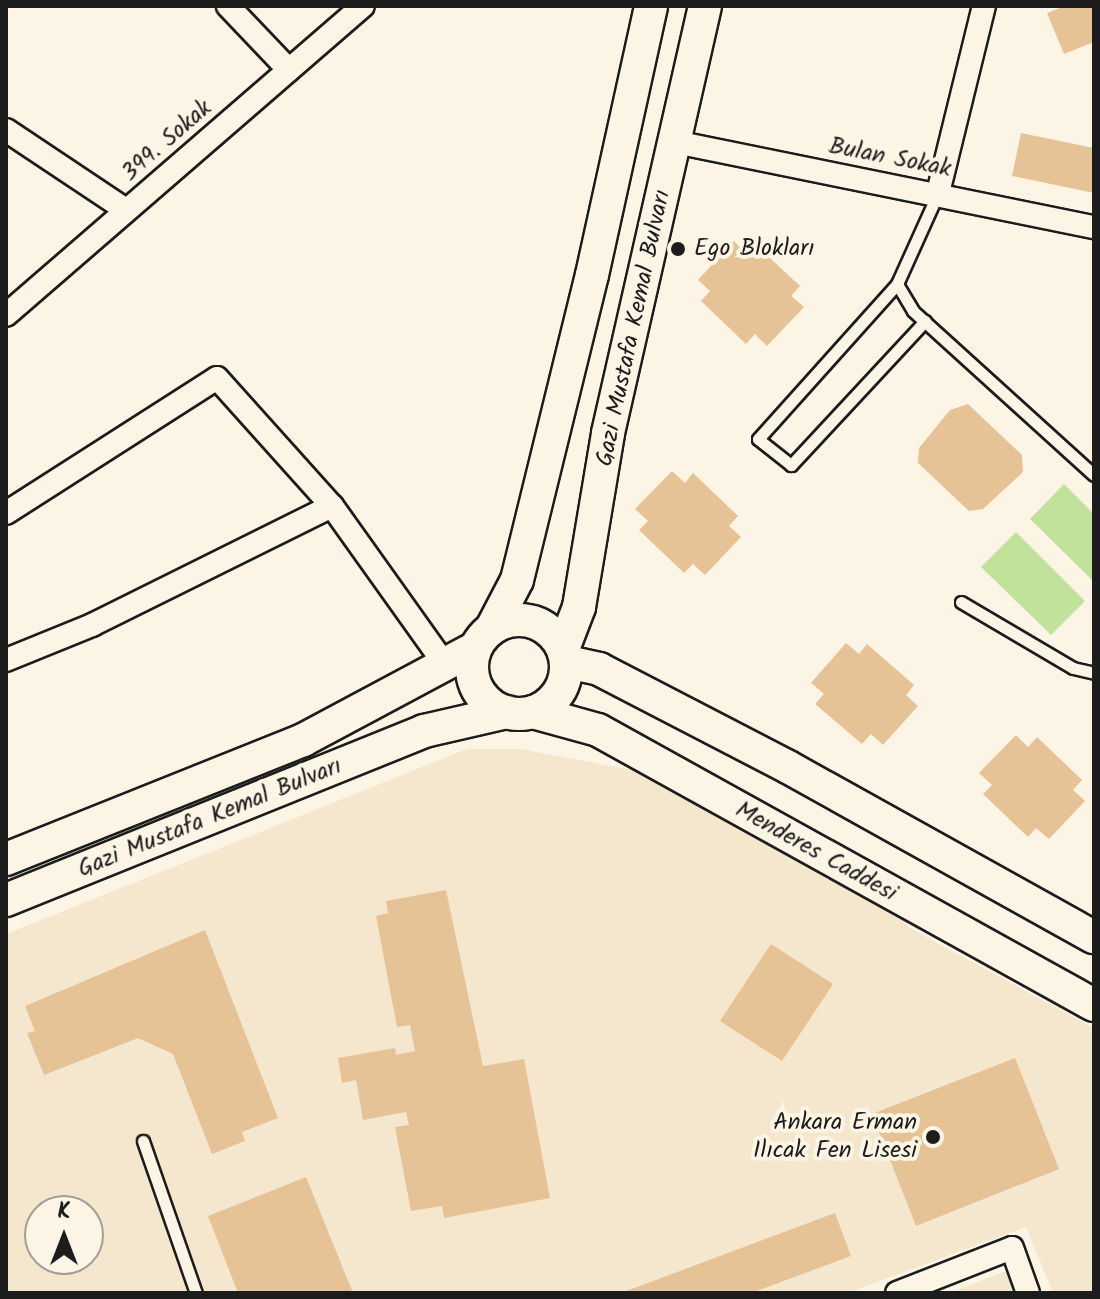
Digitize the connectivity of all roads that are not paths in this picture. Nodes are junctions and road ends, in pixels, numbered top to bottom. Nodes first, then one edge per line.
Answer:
1 (228, 6) edge
2 (363, 6) edge
3 (651, 6) edge
4 (705, 6) edge
5 (984, 6) edge
6 (289, 70) junction
7 (6, 130) edge
8 (675, 142) junction
9 (938, 193) junction
10 (126, 210) junction
11 (1094, 227) edge
12 (897, 284) junction
13 (6, 315) edge
14 (925, 321) junction
15 (1094, 475) edge
16 (332, 506) junction
17 (6, 513) edge
18 (961, 602) dead end
19 (484, 638) junction
20 (565, 655) junction
21 (6, 660) edge
22 (446, 666) junction
23 (1094, 673) edge
24 (520, 712) junction
25 (6, 859) edge
26 (6, 900) edge
27 (1094, 937) edge
28 (1094, 1005) edge
29 (143, 1141) dead end
30 (196, 1293) edge
31 (897, 1293) edge
32 (1028, 1293) edge

1 - 6 street
2 - 6 street, 399. Sokak
3 - 19 main road
4 - 8 main road, Gazi Mustafa Kemal Bulvarı
5 - 9 street
6 - 10 street, 399. Sokak
7 - 10 street
8 - 9 street, Bulan Sokak
8 - 20 main road, Gazi Mustafa Kemal Bulvarı
9 - 11 street, Bulan Sokak
9 - 12 lane
10 - 13 street, 399. Sokak
12 - 14 lane
12 - 14 lane
14 - 15 lane
16 - 17 street
16 - 21 street
16 - 22 street
18 - 23 lane
19 - 20 main road
19 - 22 main road, Gazi Mustafa Kemal Bulvarı
19 - 24 main road
20 - 24 main road
20 - 27 main road
22 - 25 main road, Gazi Mustafa Kemal Bulvarı
24 - 26 main road, Gazi Mustafa Kemal Bulvarı
24 - 28 main road, Menderes Caddesi
29 - 30 lane
31 - 32 street

